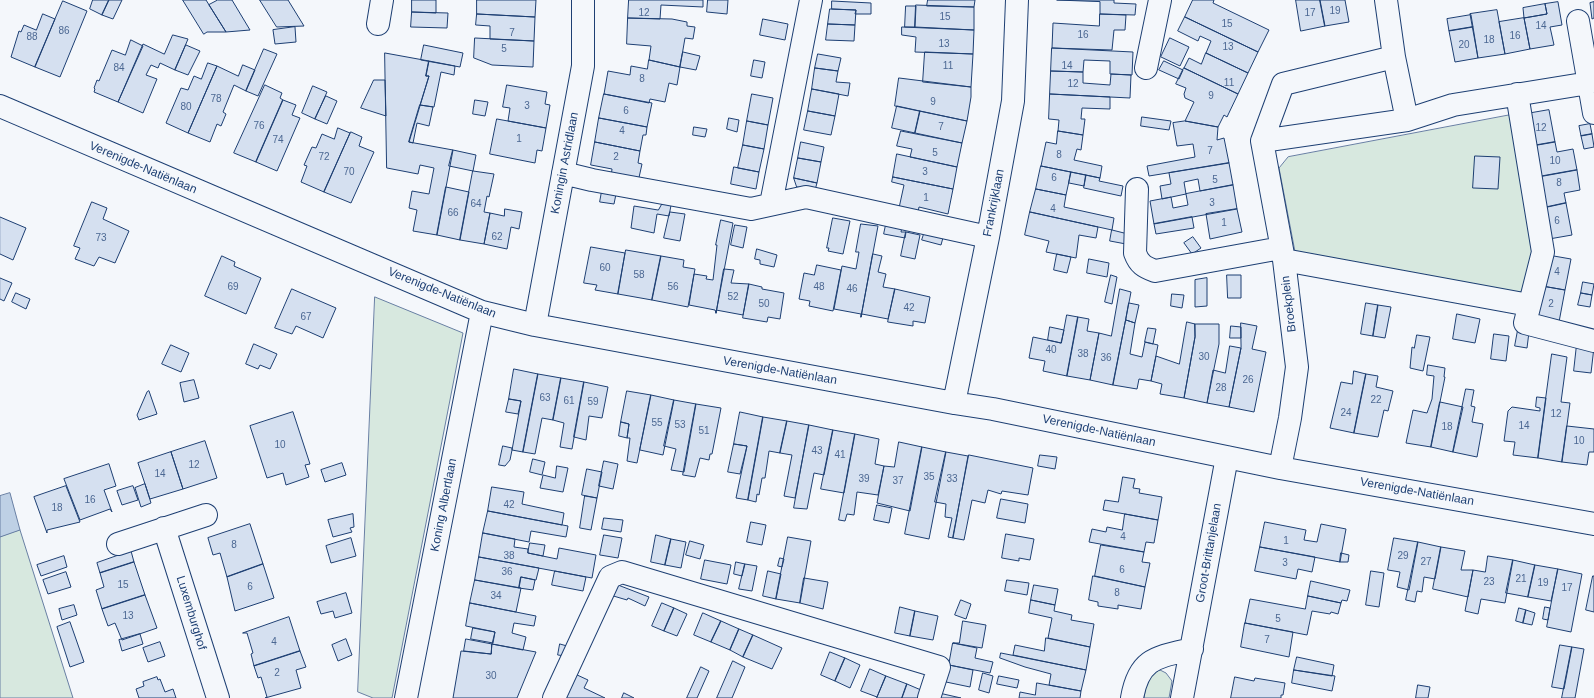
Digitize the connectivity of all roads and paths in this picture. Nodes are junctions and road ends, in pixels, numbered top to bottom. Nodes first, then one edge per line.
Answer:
1 (382, 0) edge
2 (583, 0) edge
3 (811, 0) edge
4 (1017, 0) edge
5 (1160, 0) edge
6 (1386, 0) edge
7 (1578, 21) dead end
8 (378, 24) dead end
9 (1394, 57) junction
10 (1146, 68) dead end
11 (1588, 83) junction
12 (1517, 94) junction
13 (0, 106) edge
14 (1594, 113) edge
15 (1407, 120) junction
16 (1262, 141) junction
17 (563, 173) junction
18 (1137, 189) dead end
19 (771, 204) junction
20 (988, 237) junction
21 (1282, 254) junction
22 (1529, 305) junction
23 (482, 312) junction
24 (535, 325) junction
25 (1593, 335) edge
26 (954, 403) junction
27 (1227, 457) junction
28 (1280, 468) junction
29 (206, 514) dead end
30 (1594, 524) edge
31 (164, 528) junction
32 (118, 544) dead end
33 (1192, 649) junction
34 (218, 698) edge
35 (406, 698) edge
36 (554, 698) edge
37 (929, 698) edge
38 (1132, 698) edge
39 (1182, 698) edge

1 - 8 street
2 - 17 street, Koningin Astridlaan
3 - 19 street
4 - 20 street, Frankrijklaan
5 - 10 street
6 - 9 street
7 - 11 street
9 - 15 street
9 - 16 street
11 - 12 street
11 - 14 street
12 - 15 street
12 - 22 street
13 - 23 street, Verenigde-Natiënlaan
15 - 16 street
16 - 21 street, Broekplein
17 - 19 street
17 - 24 street, Koningin Astridlaan
18 - 21 street
19 - 20 street
20 - 26 street, Frankrijklaan
21 - 22 street
21 - 28 street, Broekplein
22 - 25 street
23 - 24 street, Verenigde-Natiënlaan
23 - 35 street, Koning Albertlaan
24 - 26 street, Verenigde-Natiënlaan
26 - 27 street, Verenigde-Natiënlaan
27 - 28 street, Verenigde-Natiënlaan
27 - 33 street, Groot-Brittanjelaan
28 - 30 street, Verenigde-Natiënlaan
29 - 31 street
31 - 32 street
31 - 34 street, Luxemburghof
33 - 38 street
33 - 39 street, Groot-Brittanjelaan
36 - 37 street

